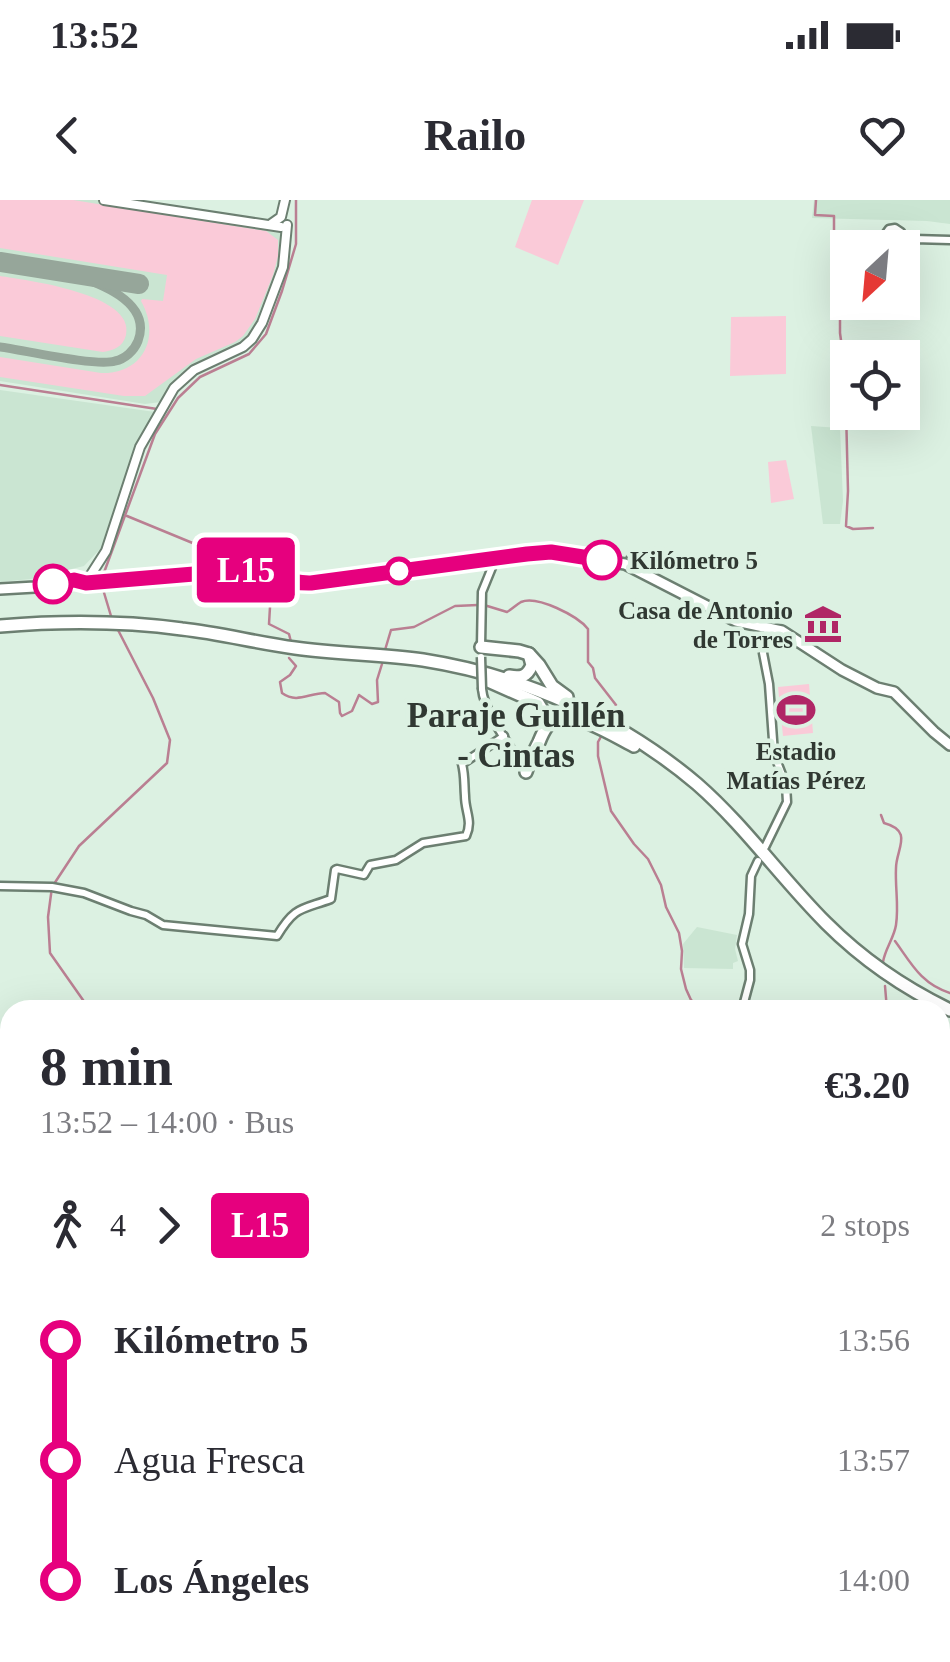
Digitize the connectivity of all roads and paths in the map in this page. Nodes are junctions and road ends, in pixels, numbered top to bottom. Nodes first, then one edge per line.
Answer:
1 (104, 200) edge
2 (287, 200) edge
3 (283, 225) junction
4 (920, 240) edge
5 (950, 240) edge
6 (492, 563) junction
7 (86, 578) junction
8 (0, 589) edge
9 (769, 627) junction
10 (0, 628) edge
11 (484, 647) junction
12 (530, 654) junction
13 (470, 672) junction
14 (622, 731) junction
15 (544, 732) junction
16 (504, 736) junction
17 (950, 744) edge
18 (647, 753) junction
19 (526, 767) joint
20 (765, 847) dead end
21 (758, 861) dead end
22 (0, 886) edge
23 (745, 1000) edge
24 (920, 1000) edge
25 (929, 1000) edge

1 - 3 main road
2 - 3 main road
3 - 7 main road
4 - 5 street
6 - 7 main road
6 - 9 main road
6 - 11 street
7 - 8 main road
9 - 17 main road
9 - 20 street
10 - 13 highway
11 - 12 highway
11 - 16 street, bridge
12 - 13 highway
12 - 14 highway
13 - 14 highway
13 - 15 highway
13 - 18 highway
14 - 25 highway
15 - 18 highway
15 - 19 highway
16 - 19 street
16 - 22 street
18 - 24 highway
21 - 23 street

